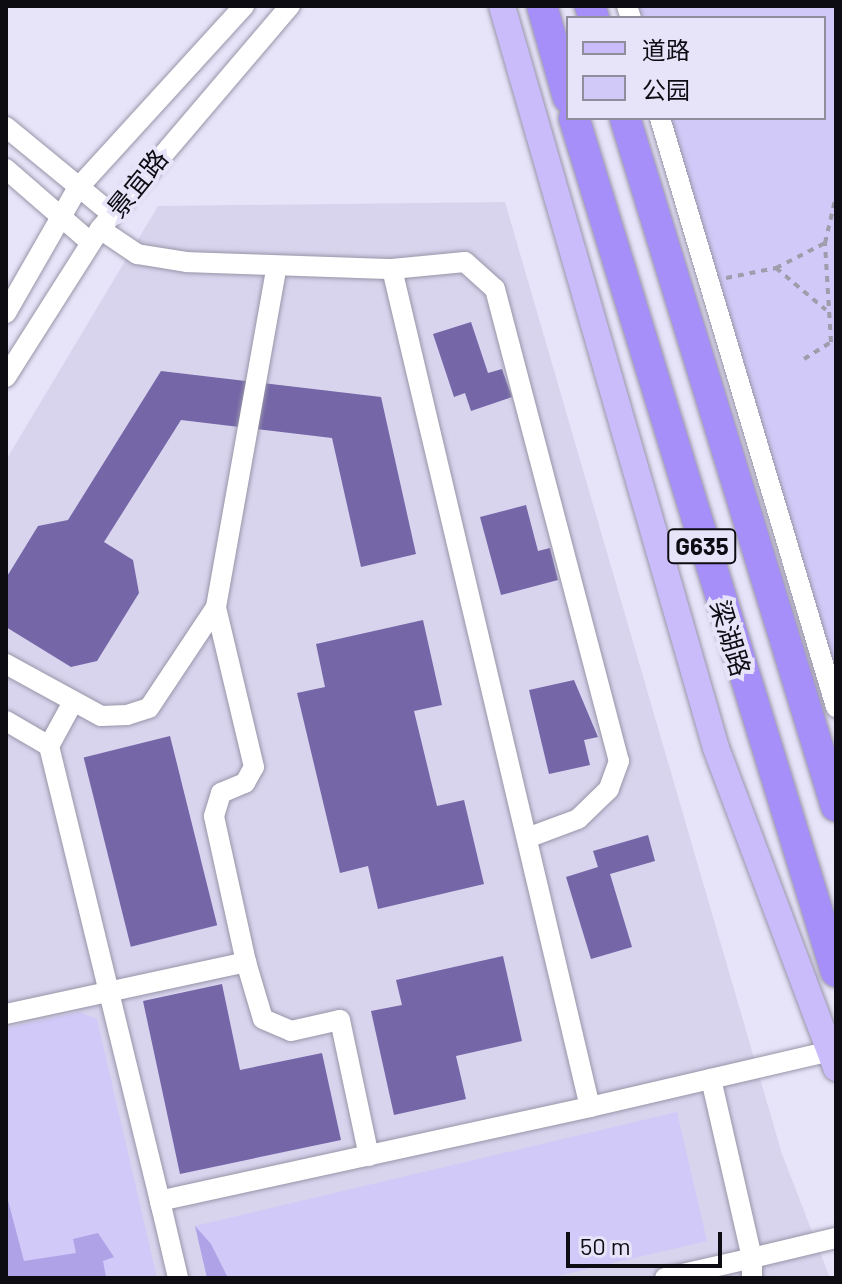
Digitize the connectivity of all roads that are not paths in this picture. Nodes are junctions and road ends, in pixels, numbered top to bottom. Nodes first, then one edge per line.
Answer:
1 (244, 6) edge
2 (290, 6) edge
3 (502, 6) edge
4 (542, 6) edge
5 (566, 90) edge
6 (575, 120) edge
7 (626, 120) edge
8 (661, 120) edge
9 (6, 127) edge
10 (6, 169) edge
11 (77, 189) junction
12 (62, 219) junction
13 (101, 228) junction
14 (392, 269) junction
15 (276, 270) junction
16 (6, 313) edge
17 (6, 377) edge
18 (216, 607) junction
19 (6, 664) edge
20 (73, 702) junction
21 (836, 707) edge
22 (6, 721) edge
23 (49, 746) junction
24 (836, 806) edge
25 (527, 838) junction
26 (246, 962) junction
27 (836, 972) edge
28 (108, 991) junction
29 (6, 1014) edge
30 (833, 1059) edge
31 (711, 1079) junction
32 (590, 1107) junction
33 (369, 1156) junction
34 (162, 1209) junction
35 (836, 1238) edge
36 (752, 1268) edge
37 (178, 1278) edge
38 (665, 1278) edge

1 - 11 street, 景宜路
2 - 13 street, 景宜路
3 - 30 main road
4 - 5 highway
6 - 27 highway, 梁湖路 / G635
7 - 24 highway, 梁湖路 / G635
8 - 21 street
9 - 11 street
10 - 12 street
11 - 12 street, 景宜路
11 - 13 street
12 - 13 street
12 - 16 street, 景宜路
13 - 15 street
13 - 17 street, 景宜路
14 - 15 street
14 - 25 street
14 - 25 street
15 - 18 street
18 - 20 street
18 - 26 street
19 - 20 street
20 - 23 street
22 - 23 street
23 - 28 street
25 - 32 street
26 - 28 street
26 - 33 street
28 - 29 street
28 - 34 street
30 - 31 street
31 - 32 street
31 - 36 street
32 - 33 street
33 - 34 street
34 - 37 street
35 - 36 street
36 - 38 street

